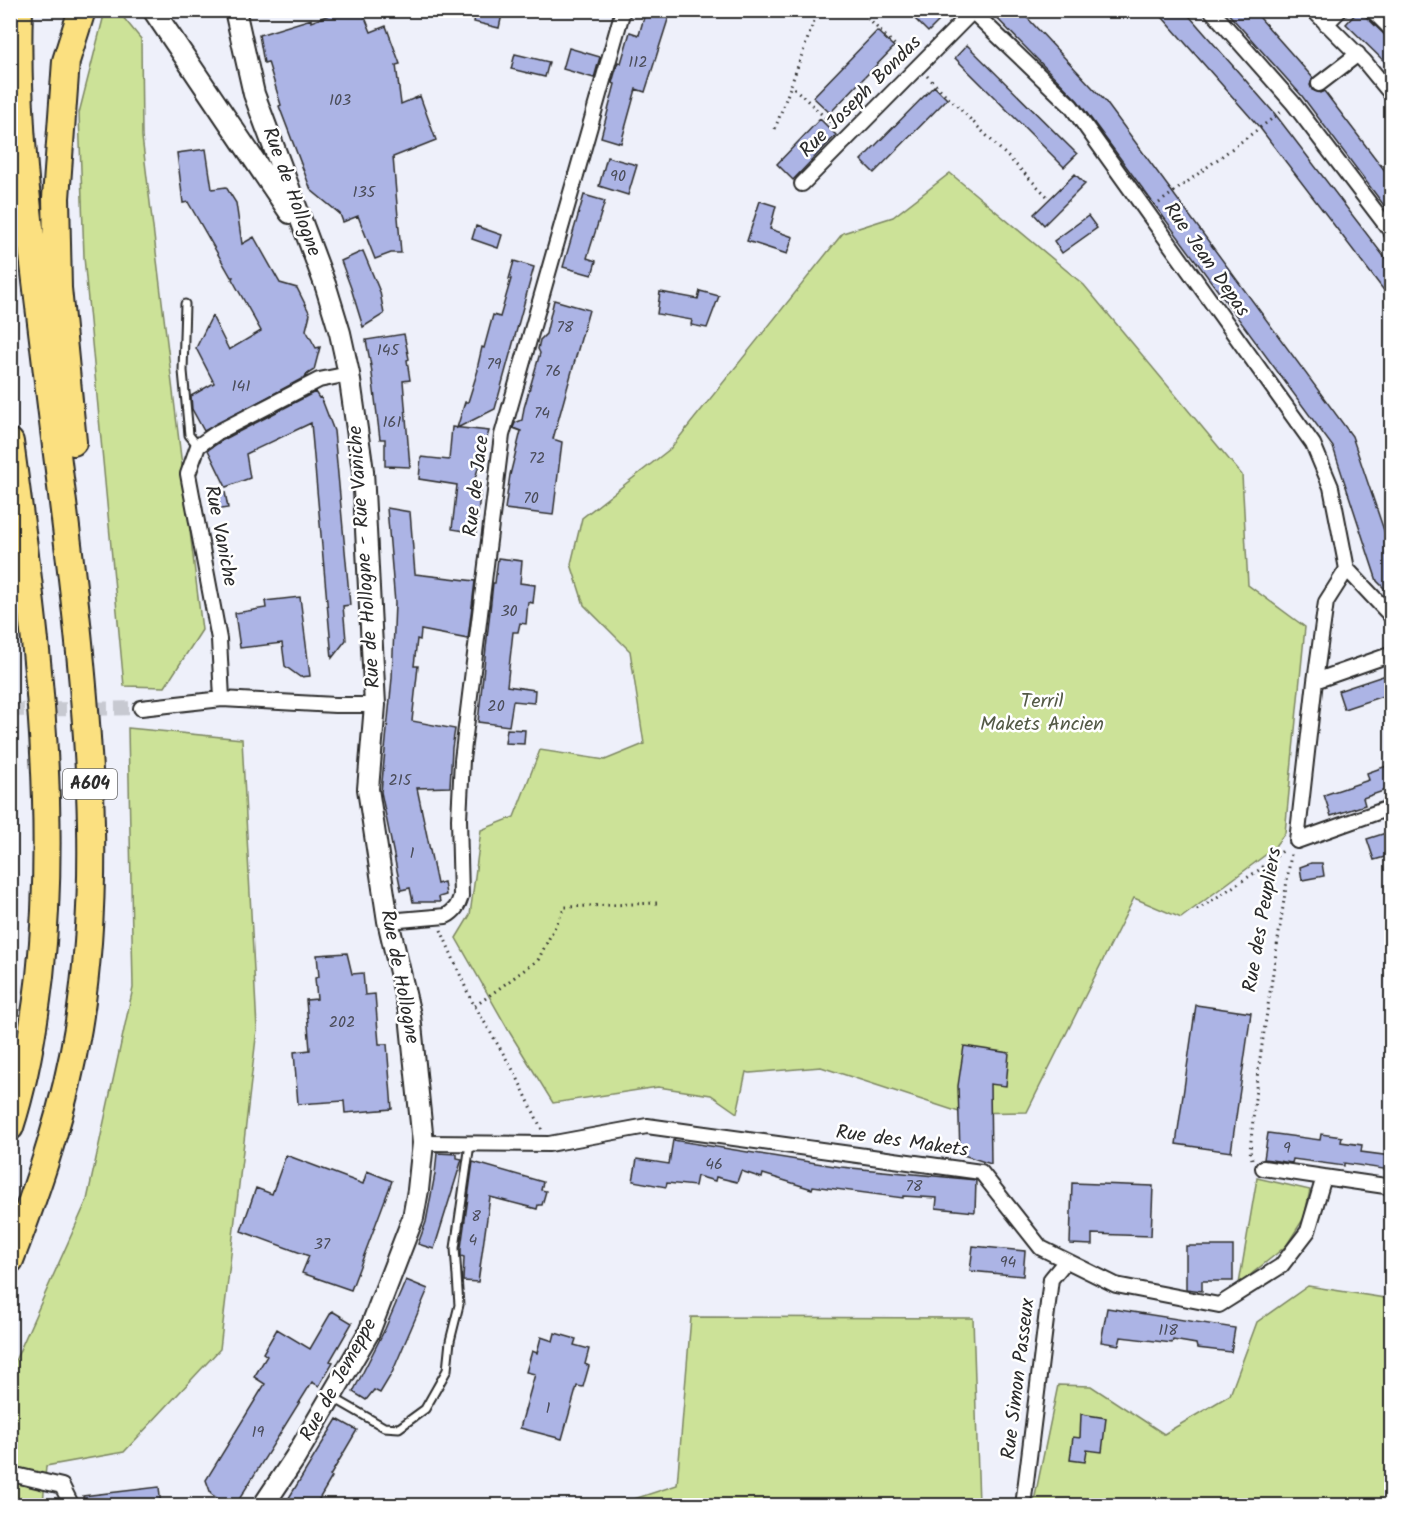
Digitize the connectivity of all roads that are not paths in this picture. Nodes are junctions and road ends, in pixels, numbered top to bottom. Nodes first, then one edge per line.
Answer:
1 (20, 10) edge
2 (82, 10) edge
3 (153, 10) edge
4 (235, 10) edge
5 (623, 10) edge
6 (1211, 10) edge
7 (1313, 10) edge
8 (1340, 10) edge
9 (1372, 10) edge
10 (972, 11) edge
11 (1326, 24) junction
12 (1392, 30) edge
13 (1358, 54) junction
14 (1319, 84) dead end
15 (1392, 96) edge
16 (802, 184) dead end
17 (1392, 233) edge
18 (309, 242) junction
19 (185, 304) dead end
20 (350, 374) junction
21 (10, 442) edge
22 (198, 446) junction
23 (68, 540) junction
24 (1347, 569) junction
25 (1392, 617) edge
26 (1392, 654) edge
27 (1315, 681) junction
28 (222, 699) junction
29 (375, 705) junction
30 (141, 708) tunnel mouth
31 (1392, 807) edge
32 (388, 921) junction
33 (10, 1127) edge
34 (423, 1143) junction
35 (470, 1144) junction
36 (1263, 1168) road end
37 (1324, 1177) junction
38 (1392, 1187) edge
39 (403, 1247) joint
40 (10, 1260) edge
41 (1065, 1262) junction
42 (331, 1397) junction
43 (20, 1476) dead end
44 (72, 1506) edge
45 (263, 1506) edge
46 (1023, 1506) edge

1 - 23 highway, A604
2 - 23 highway
3 - 18 street
4 - 18 street, Rue de Hollogne
5 - 32 street, Rue de Jace
6 - 17 street
7 - 11 street
8 - 11 street
9 - 12 street
10 - 16 street, Rue Joseph Bondas
10 - 24 street, Rue Jean Depas
11 - 13 street
13 - 14 street
13 - 15 street
18 - 20 street, Rue de Hollogne
19 - 22 lane
20 - 22 street
20 - 29 street, Rue de Hollogne - Rue Vaniche
21 - 33 highway, A604
22 - 28 street, Rue Vaniche
23 - 40 highway, A604
24 - 25 street
24 - 27 street, Rue des Peupliers
26 - 27 street
27 - 31 street, Rue des Peupliers
28 - 29 street
28 - 30 street
29 - 32 street, Rue de Hollogne
32 - 34 street, Rue de Hollogne
34 - 35 street, Rue des Makets
34 - 39 street, Rue de Hollogne
35 - 41 street, Rue des Makets
35 - 42 lane
36 - 37 street
37 - 38 street
37 - 41 street, Rue des Makets
39 - 42 street, Rue de Jemeppe
41 - 46 street, Rue Simon Passeux
42 - 45 street, Rue de Jemeppe
43 - 44 street

